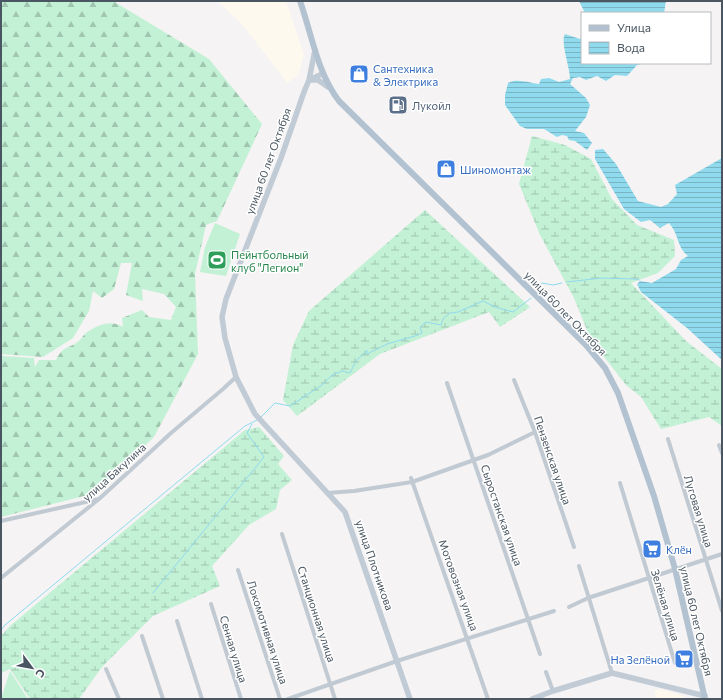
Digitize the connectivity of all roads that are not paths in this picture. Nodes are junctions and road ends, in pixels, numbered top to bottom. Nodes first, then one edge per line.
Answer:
1 (300, 1) edge
2 (315, 47) junction
3 (322, 74) junction
4 (309, 80) junction
5 (328, 88) junction
6 (236, 377) junction
7 (514, 380) dead end
8 (447, 383) dead end
9 (535, 432) junction
10 (668, 439) dead end
11 (719, 445) dead end
12 (722, 453) edge
13 (474, 460) junction
14 (412, 480) junction
15 (620, 483) dead end
16 (327, 493) junction
17 (99, 499) junction
18 (2, 521) edge
19 (282, 534) dead end
20 (574, 547) dead end
21 (722, 554) edge
22 (705, 560) junction
23 (579, 566) dead end
24 (675, 569) junction
25 (238, 570) dead end
26 (1, 578) edge
27 (648, 578) junction
28 (588, 598) junction
29 (211, 604) dead end
30 (569, 607) dead end
31 (554, 611) dead end
32 (722, 611) edge
33 (528, 620) junction
34 (177, 621) dead end
35 (142, 636) dead end
36 (468, 639) junction
37 (540, 654) dead end
38 (397, 661) junction
39 (675, 663) dead end
40 (106, 669) dead end
41 (546, 672) dead end
42 (612, 673) junction
43 (330, 684) junction
44 (553, 691) junction
45 (705, 698) edge
46 (119, 699) edge
47 (163, 699) edge
48 (202, 699) edge
49 (241, 699) edge
50 (280, 699) edge
51 (288, 699) edge
52 (334, 699) edge
53 (410, 699) edge
54 (488, 699) edge
55 (532, 699) edge

1 - 2 main road, улица 60 лет Октября
2 - 3 main road, улица 60 лет Октября
2 - 4 street, улица 60 лет Октября
3 - 4 street
3 - 5 main road, улица 60 лет Октября
4 - 5 street
4 - 6 street, улица 60 лет Октября
5 - 24 main road, улица 60 лет Октября
6 - 16 street, улица Плотникова
6 - 17 street, улица Бакулина
7 - 9 street, Пензенская улица
8 - 13 street, Сыростанская улица
9 - 13 street
9 - 20 street, Пензенская улица
10 - 22 street, Луговая улица
11 - 12 street
13 - 14 street
13 - 33 street, Сыростанская улица
14 - 16 street
14 - 36 street, Мотовозная улица
15 - 27 street, Зелёная улица
16 - 38 street, улица Плотникова
17 - 18 street
17 - 26 street, улица Бакулина
19 - 43 street, Станционная улица
21 - 22 street
22 - 24 street
22 - 32 street, Луговая улица
23 - 28 street
24 - 27 street
24 - 45 main road, улица 60 лет Октября
25 - 50 street, Локомотивная улица
27 - 28 street
27 - 39 street, Зелёная улица
28 - 30 street
28 - 42 street
29 - 49 street, Сенная улица
31 - 33 street
33 - 36 street
33 - 37 street, Сыростанская улица
34 - 48 street
35 - 47 street
36 - 38 street
36 - 54 street, Мотовозная улица
38 - 43 street
38 - 53 street, улица Плотникова
40 - 46 street
41 - 44 street
42 - 44 street
42 - 45 street
43 - 51 street
43 - 52 street, Станционная улица
44 - 55 street

